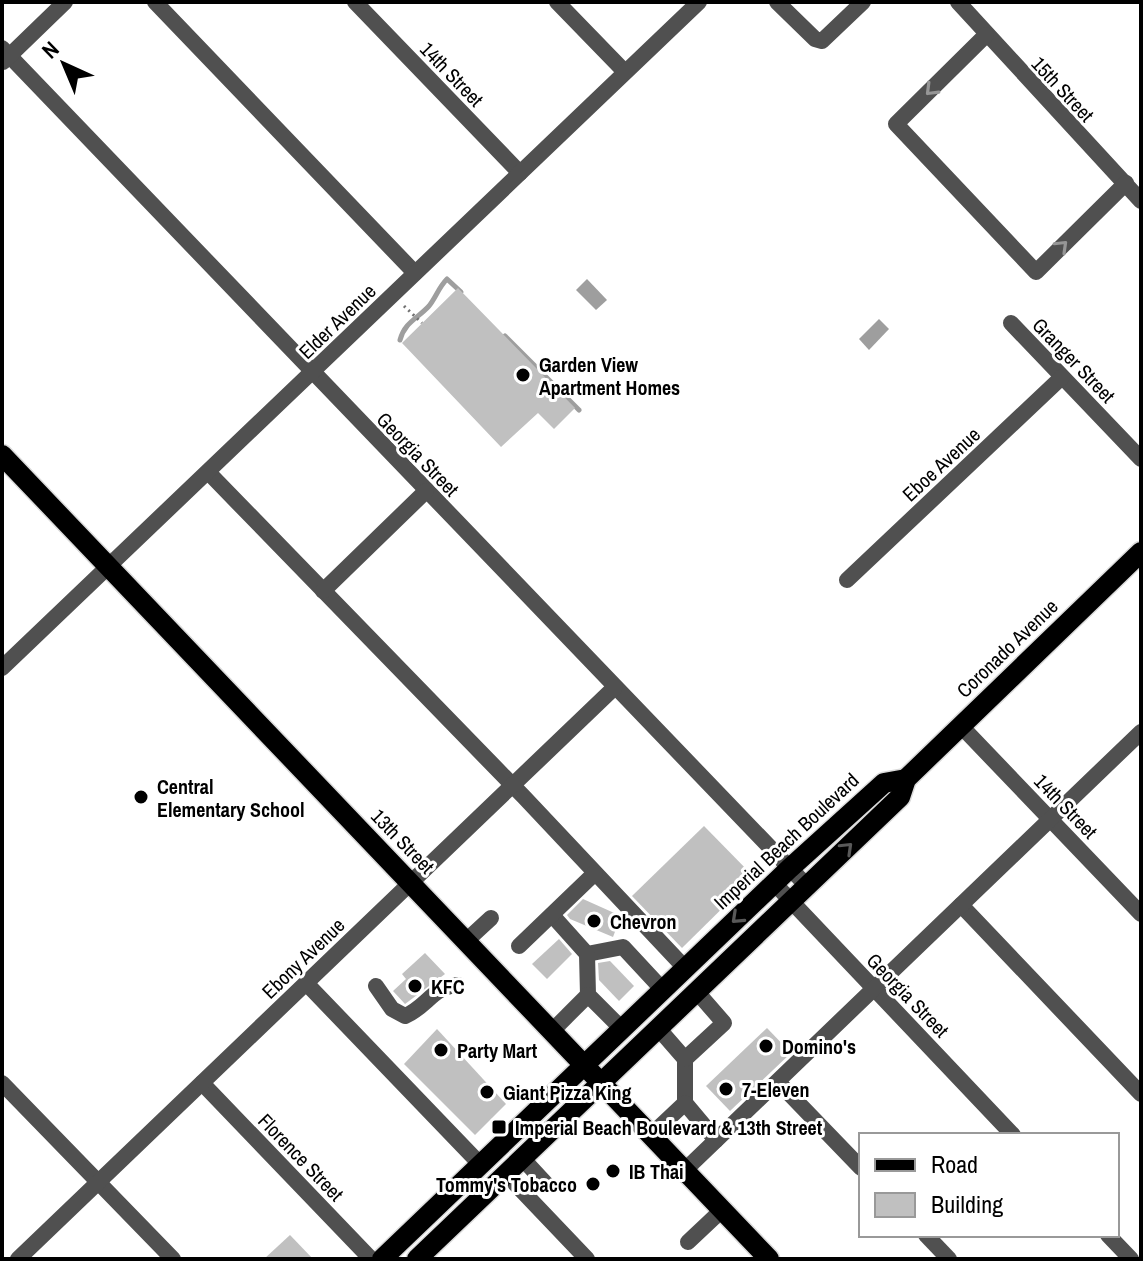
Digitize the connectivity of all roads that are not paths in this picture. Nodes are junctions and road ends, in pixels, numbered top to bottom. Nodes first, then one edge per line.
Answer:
1 (65, 2) edge
2 (155, 2) edge
3 (355, 2) edge
4 (557, 2) edge
5 (699, 2) edge
6 (777, 2) edge
7 (863, 2) edge
8 (962, 4) edge
9 (986, 35) junction
10 (5, 55) edge
11 (625, 72) junction
12 (520, 173) junction
13 (1126, 183) junction
14 (1141, 201) edge
15 (415, 273) junction
16 (1011, 323) dead end
17 (312, 372) junction
18 (1062, 377) junction
19 (2, 455) edge
20 (1141, 459) edge
21 (208, 472) junction
22 (426, 491) junction
23 (1139, 557) edge
24 (108, 567) junction
25 (847, 580) dead end
26 (323, 591) junction
27 (2, 668) edge
28 (615, 687) junction
29 (961, 726) junction
30 (1140, 735) edge
31 (906, 779) junction
32 (512, 785) junction
33 (1051, 819) junction
34 (595, 873) junction
35 (782, 876) junction
36 (410, 883) junction
37 (807, 886) junction
38 (791, 902) junction
39 (961, 905) junction
40 (1141, 914) edge
41 (552, 915) junction
42 (491, 918) dead end
43 (466, 941) junction
44 (519, 946) dead end
45 (587, 954) junction
46 (685, 968) junction
47 (306, 983) junction
48 (458, 985) dead end
49 (376, 986) dead end
50 (662, 989) junction
51 (874, 989) junction
52 (697, 992) junction
53 (588, 995) junction
54 (621, 1028) junction
55 (658, 1028) junction
56 (552, 1031) junction
57 (685, 1059) junction
58 (584, 1064) junction
59 (778, 1082) junction
60 (2, 1083) edge
61 (202, 1083) junction
62 (602, 1083) junction
63 (1141, 1094) edge
64 (685, 1103) junction
65 (1011, 1133) edge
66 (651, 1135) junction
67 (716, 1140) junction
68 (522, 1158) junction
69 (480, 1164) junction
70 (859, 1166) edge
71 (685, 1170) junction
72 (506, 1174) junction
73 (98, 1182) junction
74 (547, 1185) dead end
75 (722, 1210) junction
76 (928, 1237) edge
77 (1110, 1237) edge
78 (399, 1242) junction
79 (688, 1242) dead end
80 (1133, 1256) edge
81 (18, 1259) edge
82 (173, 1259) edge
83 (371, 1259) edge
84 (382, 1259) edge
85 (416, 1259) edge
86 (587, 1259) edge
87 (769, 1259) edge
88 (949, 1259) edge

1 - 10 street
2 - 15 street
3 - 12 street, 14th Street
4 - 11 street
5 - 11 street, Elder Avenue
6 - 7 street
8 - 9 street, 15th Street
9 - 13 street, 15th Street
9 -> 13 street
10 - 17 street, Georgia Street
11 - 12 street, Elder Avenue
12 - 15 street, Elder Avenue
13 - 14 street, 15th Street
15 - 17 street, Elder Avenue
16 - 18 street, Granger Street
17 - 21 street, Elder Avenue
17 - 22 street, Georgia Street
18 - 20 street, Granger Street
18 - 25 street, Eboe Avenue
19 - 24 main road, 13th Street
21 - 24 street, Elder Avenue
21 - 26 street
22 - 26 street
22 - 28 street, Georgia Street
23 - 29 main road, Coronado Avenue
24 - 27 street, Elder Avenue
24 - 36 main road, 13th Street
26 - 32 street
28 - 32 street, Ebony Avenue
28 - 35 street, Georgia Street
29 - 31 main road, Coronado Avenue
29 - 33 street, 14th Street
30 - 33 street
31 - 35 main road, Imperial Beach Boulevard
37 -> 31 main road
32 - 34 street
32 - 36 street, Ebony Avenue
33 - 39 street
33 - 40 street, 14th Street
34 - 41 street
34 - 46 street
35 - 37 street, Georgia Street
35 - 38 street, Georgia Street
35 -> 46 main road, Imperial Beach Boulevard
36 - 43 main road, 13th Street
36 - 47 street, Ebony Avenue
37 - 38 main road
38 - 51 street, Georgia Street
38 - 52 main road
39 - 51 street
39 - 63 street
41 - 44 street
41 - 45 street
42 - 43 street
43 - 56 main road, 13th Street
45 - 50 street
45 - 53 street
46 - 50 main road, Imperial Beach Boulevard
47 - 61 street, Ebony Avenue
47 - 69 street
48 - 49 street
50 - 54 main road, Imperial Beach Boulevard
51 - 59 street
51 - 65 street, Georgia Street
52 - 55 main road
52 - 57 street
53 - 54 street
53 - 56 street
54 - 58 main road, Imperial Beach Boulevard
55 - 57 street
55 - 62 main road
56 - 58 main road, 13th Street
57 - 64 street
58 - 62 main road, 13th Street
58 - 69 main road, Imperial Beach Boulevard
59 - 67 street
59 - 70 street
60 - 73 street
61 - 73 street, Ebony Avenue
61 - 83 street, Florence Street
62 - 66 main road, 13th Street
62 - 68 main road
64 - 66 street
64 - 67 street
66 - 71 main road, 13th Street
67 - 71 street
68 - 72 main road
68 - 74 street
69 - 78 main road, Imperial Beach Boulevard
71 - 75 main road, 13th Street
72 - 85 main road
72 - 86 street
73 - 81 street, Ebony Avenue
73 - 82 street
75 - 79 street
75 - 87 main road, 13th Street
76 - 88 street
77 - 80 street
78 - 84 main road, Imperial Beach Boulevard
78 - 85 street

